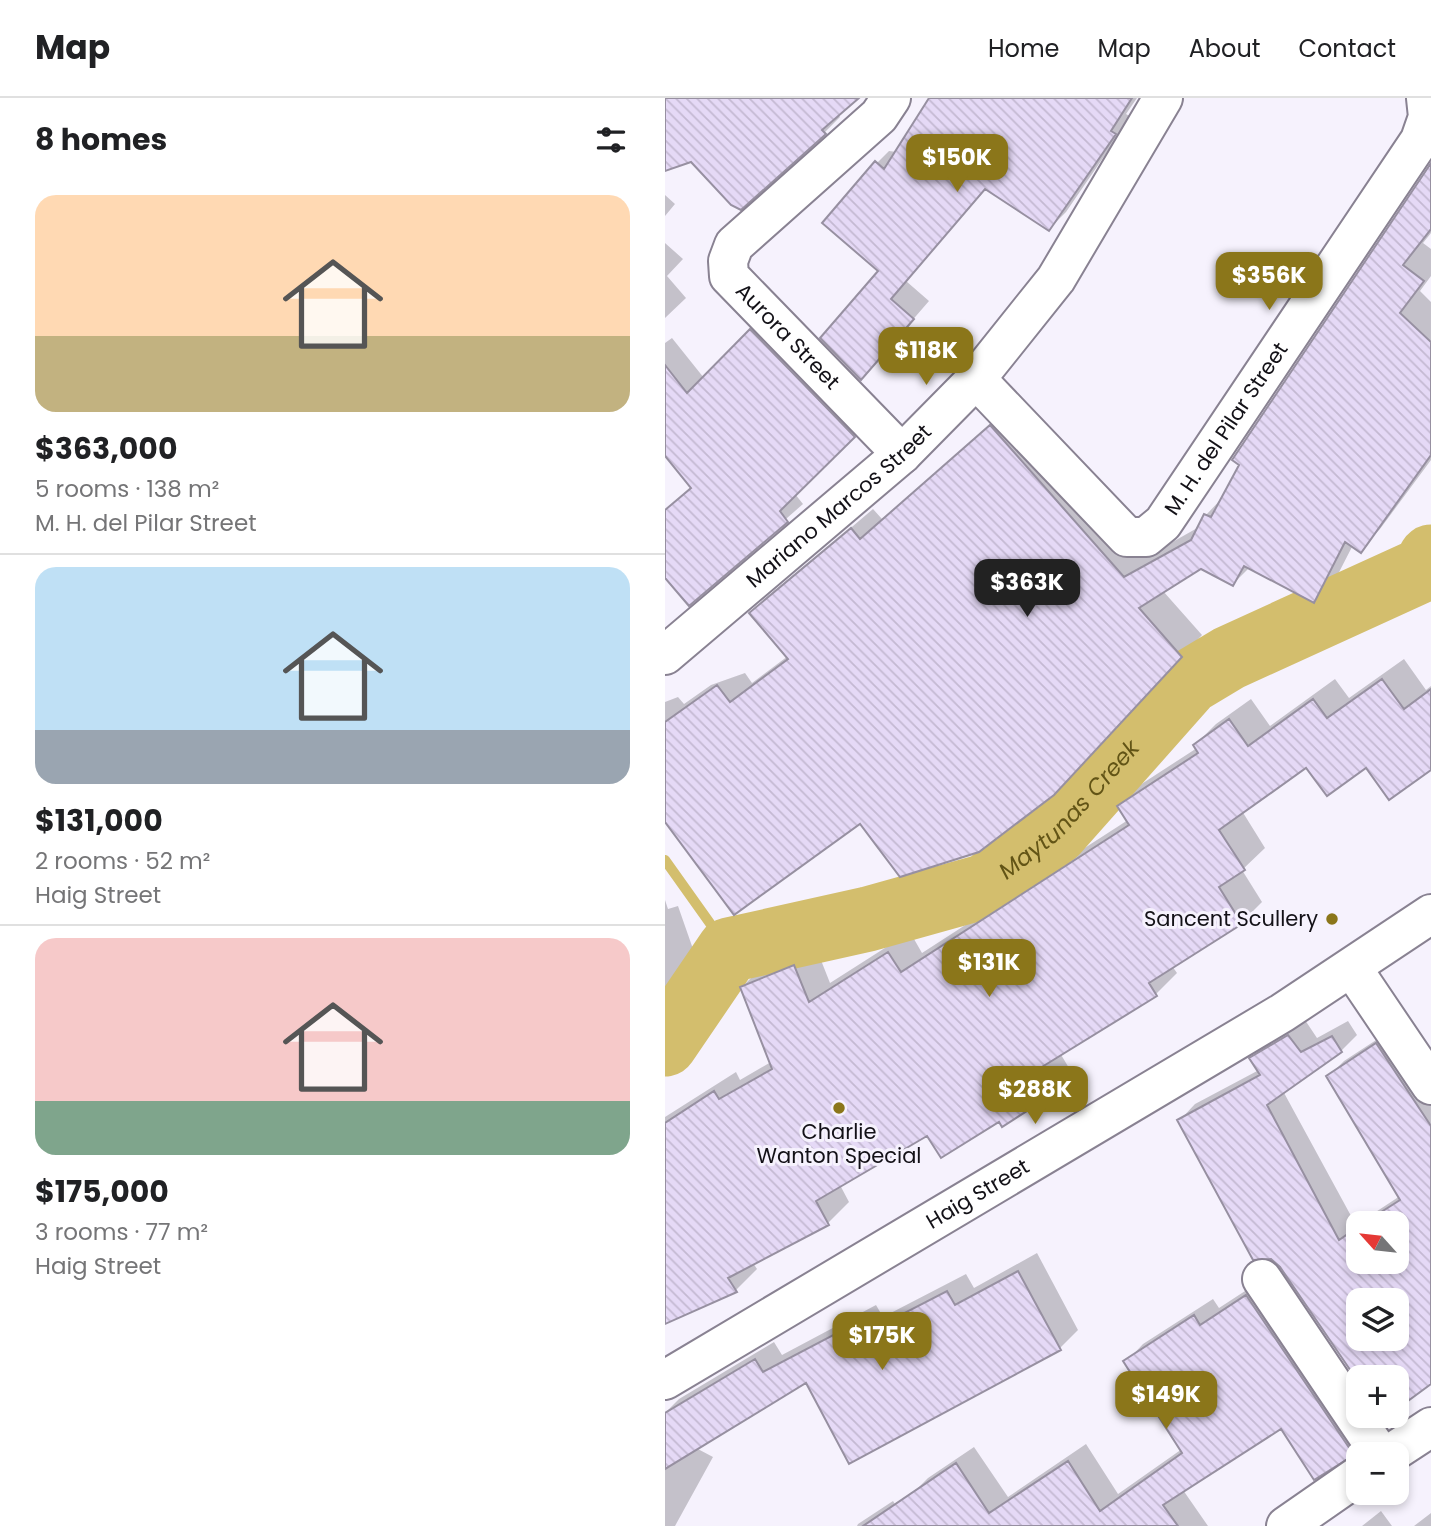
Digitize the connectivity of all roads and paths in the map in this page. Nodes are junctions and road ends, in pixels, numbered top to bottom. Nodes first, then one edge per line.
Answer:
1 (891, 98) edge
2 (1163, 98) edge
3 (1427, 107) edge
4 (976, 379) junction
5 (902, 454) junction
6 (665, 655) edge
7 (1431, 914) edge
8 (1352, 968) junction
9 (1431, 1085) edge
10 (1262, 1279) dead end
11 (665, 1380) edge
12 (1431, 1427) edge
13 (1372, 1442) edge
14 (1408, 1442) edge
15 (1346, 1484) edge
16 (1286, 1526) edge

1 - 5 street, Aurora Street
2 - 4 street, Mariano Marcos Street
3 - 4 street, M. H. del Pilar Street
4 - 5 street, Mariano Marcos Street
5 - 6 street, Mariano Marcos Street
7 - 8 street, Haig Street
8 - 9 street
8 - 11 street, Haig Street
10 - 13 street
12 - 14 street
15 - 16 street

